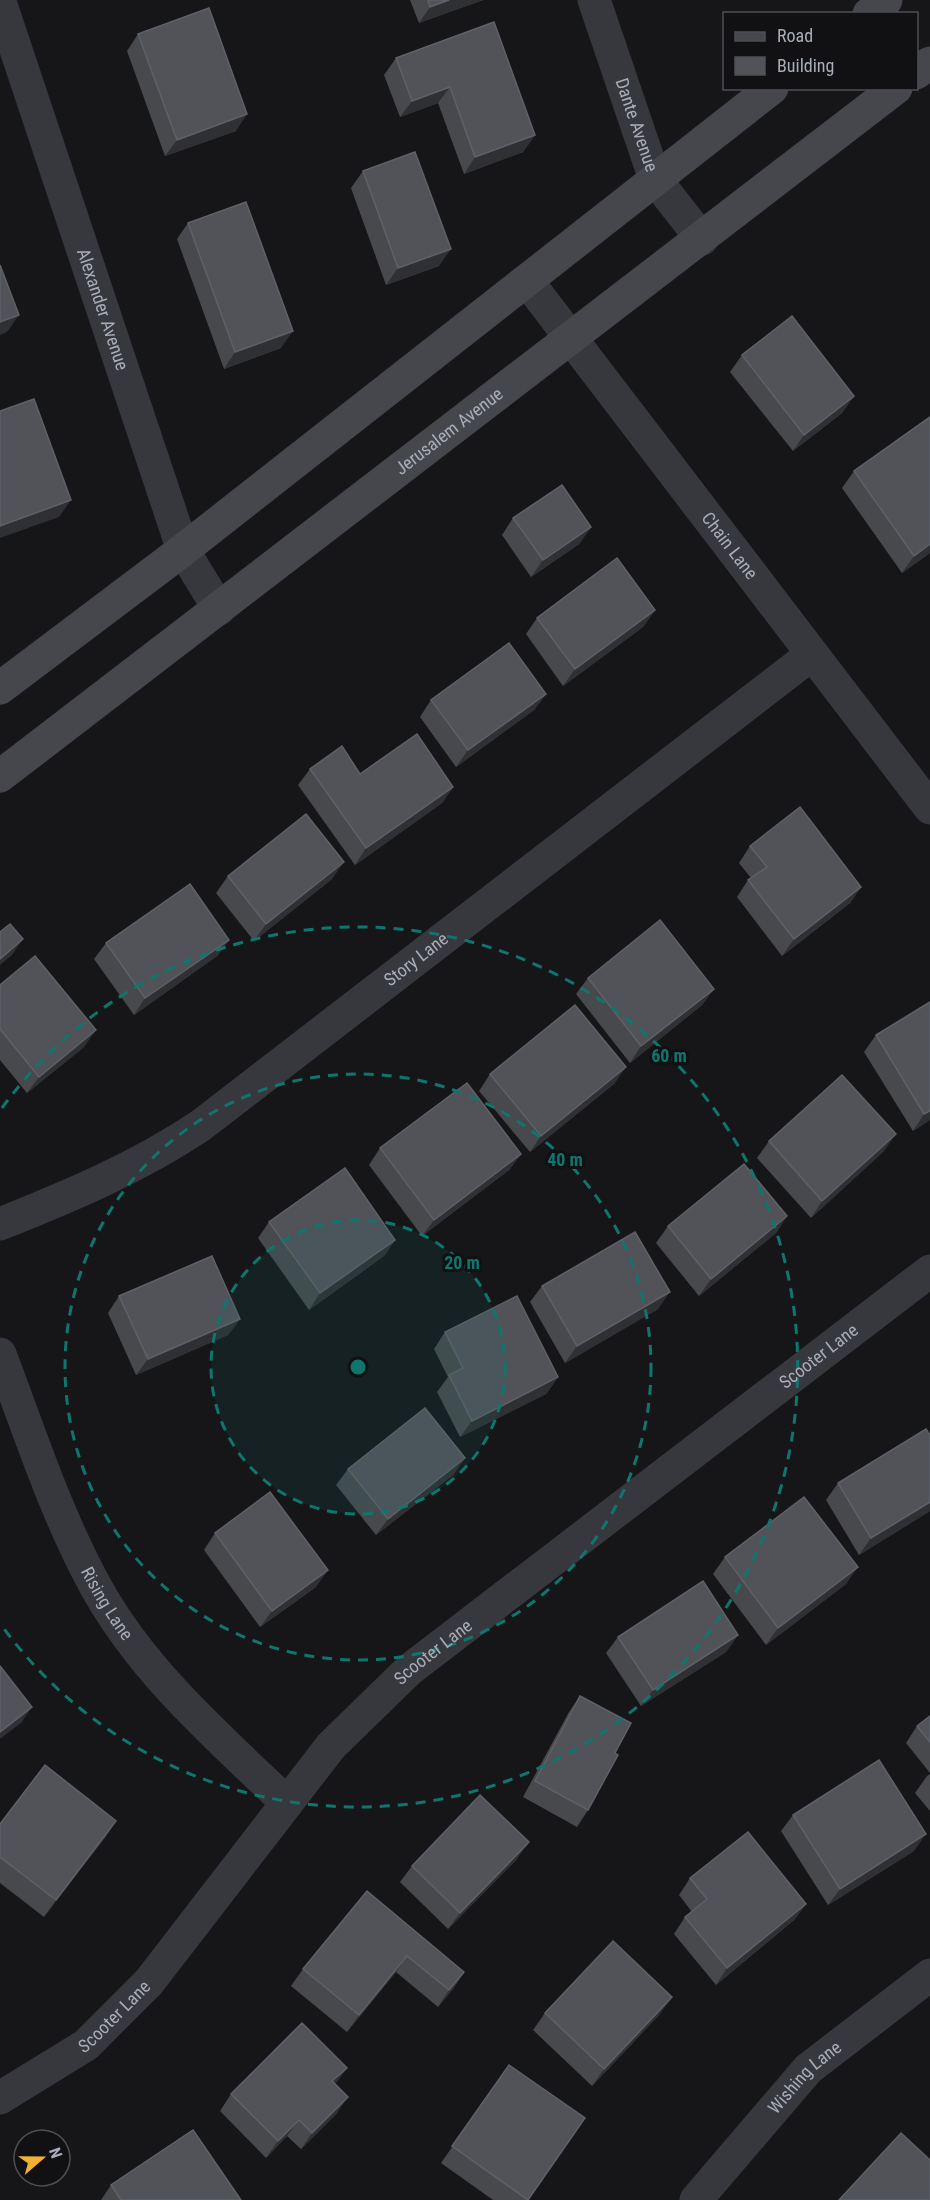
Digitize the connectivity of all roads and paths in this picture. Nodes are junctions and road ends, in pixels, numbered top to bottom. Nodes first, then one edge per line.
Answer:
1 (594, 0) edge
2 (886, 0) edge
3 (0, 2) edge
4 (871, 12) edge
5 (769, 90) edge
6 (893, 90) edge
7 (655, 179) junction
8 (702, 238) junction
9 (528, 282) junction
10 (572, 339) junction
11 (183, 550) junction
12 (219, 609) junction
13 (811, 655) junction
14 (0, 688) edge
15 (0, 776) edge
16 (930, 808) edge
17 (0, 1224) edge
18 (930, 1271) edge
19 (0, 1354) edge
20 (287, 1803) junction
21 (930, 1975) edge
22 (0, 2098) edge
23 (696, 2200) edge

1 - 7 street, Dante Avenue
2 - 4 main road
3 - 11 street, Alexander Avenue
5 - 7 main road
6 - 8 main road, Jerusalem Avenue
7 - 8 street, Dante Avenue
7 - 9 main road
8 - 10 main road, Jerusalem Avenue
9 - 10 street, Chain Lane
9 - 11 main road
10 - 12 main road, Jerusalem Avenue
10 - 13 street, Chain Lane
11 - 12 street, Alexander Avenue
11 - 14 main road
12 - 15 main road, Jerusalem Avenue
13 - 16 street, Chain Lane
13 - 17 street, Story Lane
18 - 20 street, Scooter Lane
19 - 20 street, Rising Lane
20 - 22 street, Scooter Lane
21 - 23 street, Wishing Lane

